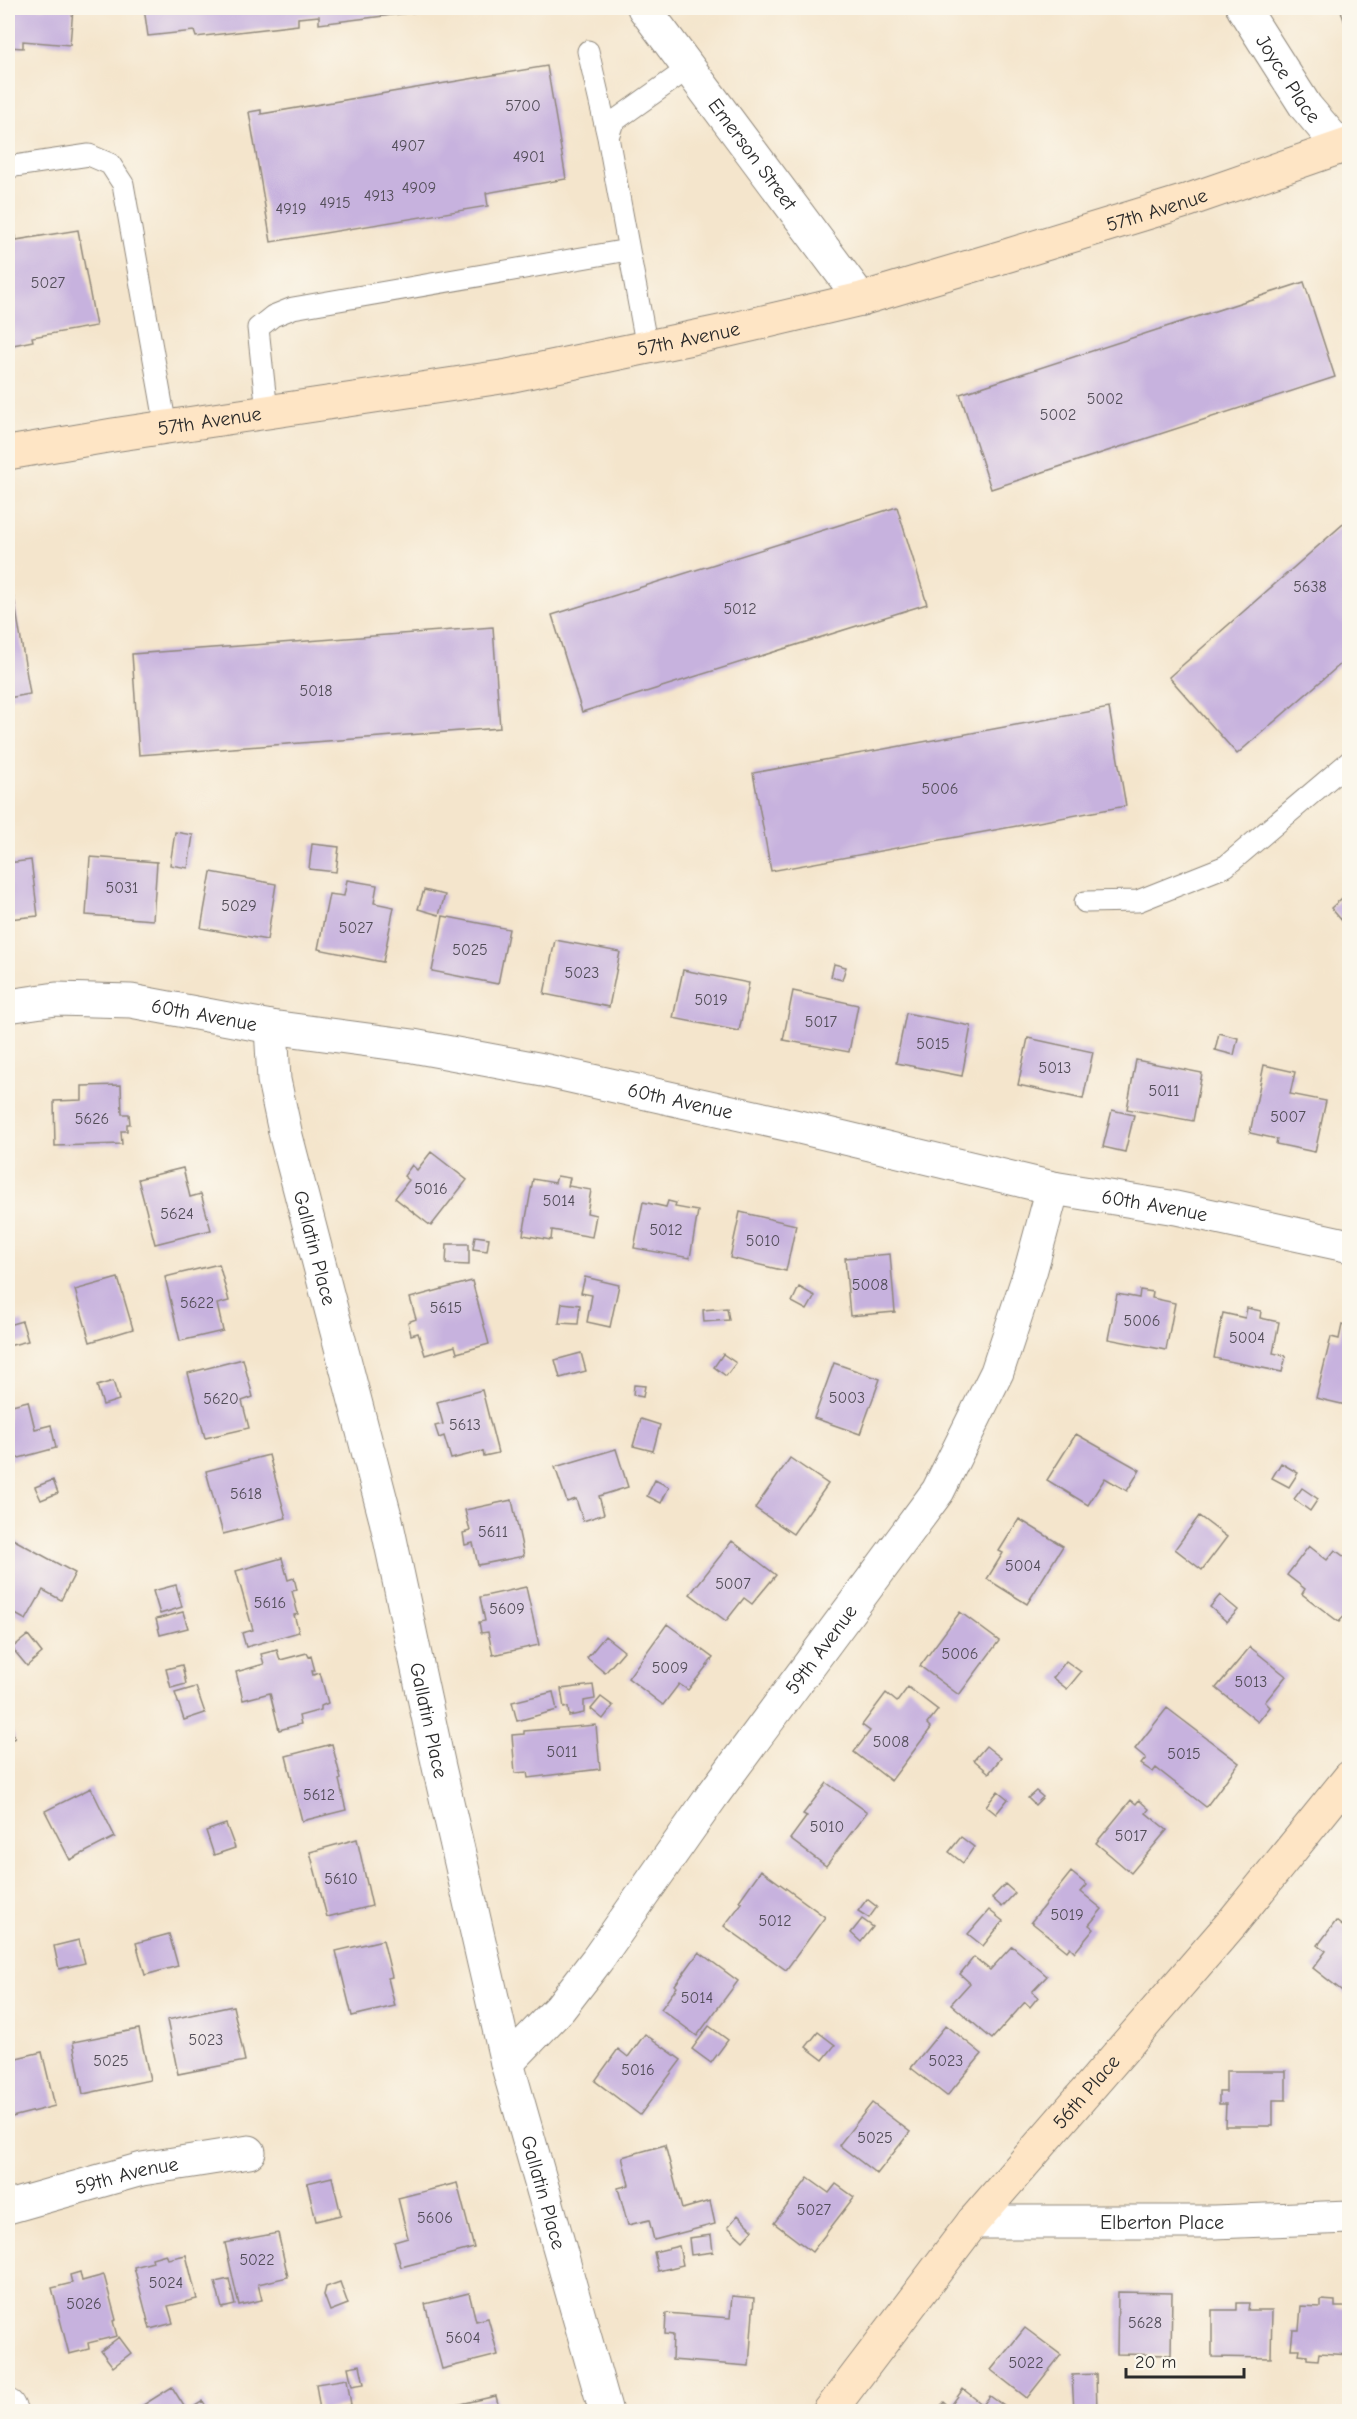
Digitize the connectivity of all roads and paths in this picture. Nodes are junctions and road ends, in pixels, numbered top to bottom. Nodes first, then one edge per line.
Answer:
1 (644, 8) edge
2 (1243, 8) edge
3 (588, 51) dead end
4 (689, 68) junction
5 (608, 137) junction
6 (1346, 151) edge
7 (8, 167) edge
8 (628, 250) junction
9 (861, 299) junction
10 (646, 348) junction
11 (267, 412) junction
12 (166, 427) junction
13 (8, 453) edge
14 (1350, 761) edge
15 (1085, 902) dead end
16 (8, 1006) edge
17 (271, 1027) junction
18 (1053, 1188) junction
19 (1350, 1246) edge
20 (1350, 1777) edge
21 (507, 2063) junction
22 (249, 2152) dead end
23 (8, 2207) edge
24 (1350, 2217) edge
25 (973, 2222) junction
26 (8, 2406) edge
27 (11, 2412) edge
28 (606, 2412) edge
29 (830, 2412) edge

1 - 4 street, Emerson Street
2 - 6 street, Joyce Place
3 - 5 lane
4 - 5 lane
4 - 9 street, Emerson Street
5 - 8 lane
6 - 9 street, 57th Avenue
7 - 12 lane
8 - 10 lane
8 - 11 lane
9 - 10 street, 57th Avenue
10 - 11 street, 57th Avenue
11 - 12 street, 57th Avenue
12 - 13 street, 57th Avenue
14 - 15 lane
16 - 17 street, 60th Avenue
17 - 18 street, 60th Avenue
17 - 21 street, Gallatin Place
18 - 19 street, 60th Avenue
18 - 21 street, 59th Avenue
20 - 25 street, 56th Place
21 - 28 street, Gallatin Place
22 - 23 street, 59th Avenue
24 - 25 street, Elberton Place
25 - 29 street, 56th Place
26 - 27 street

